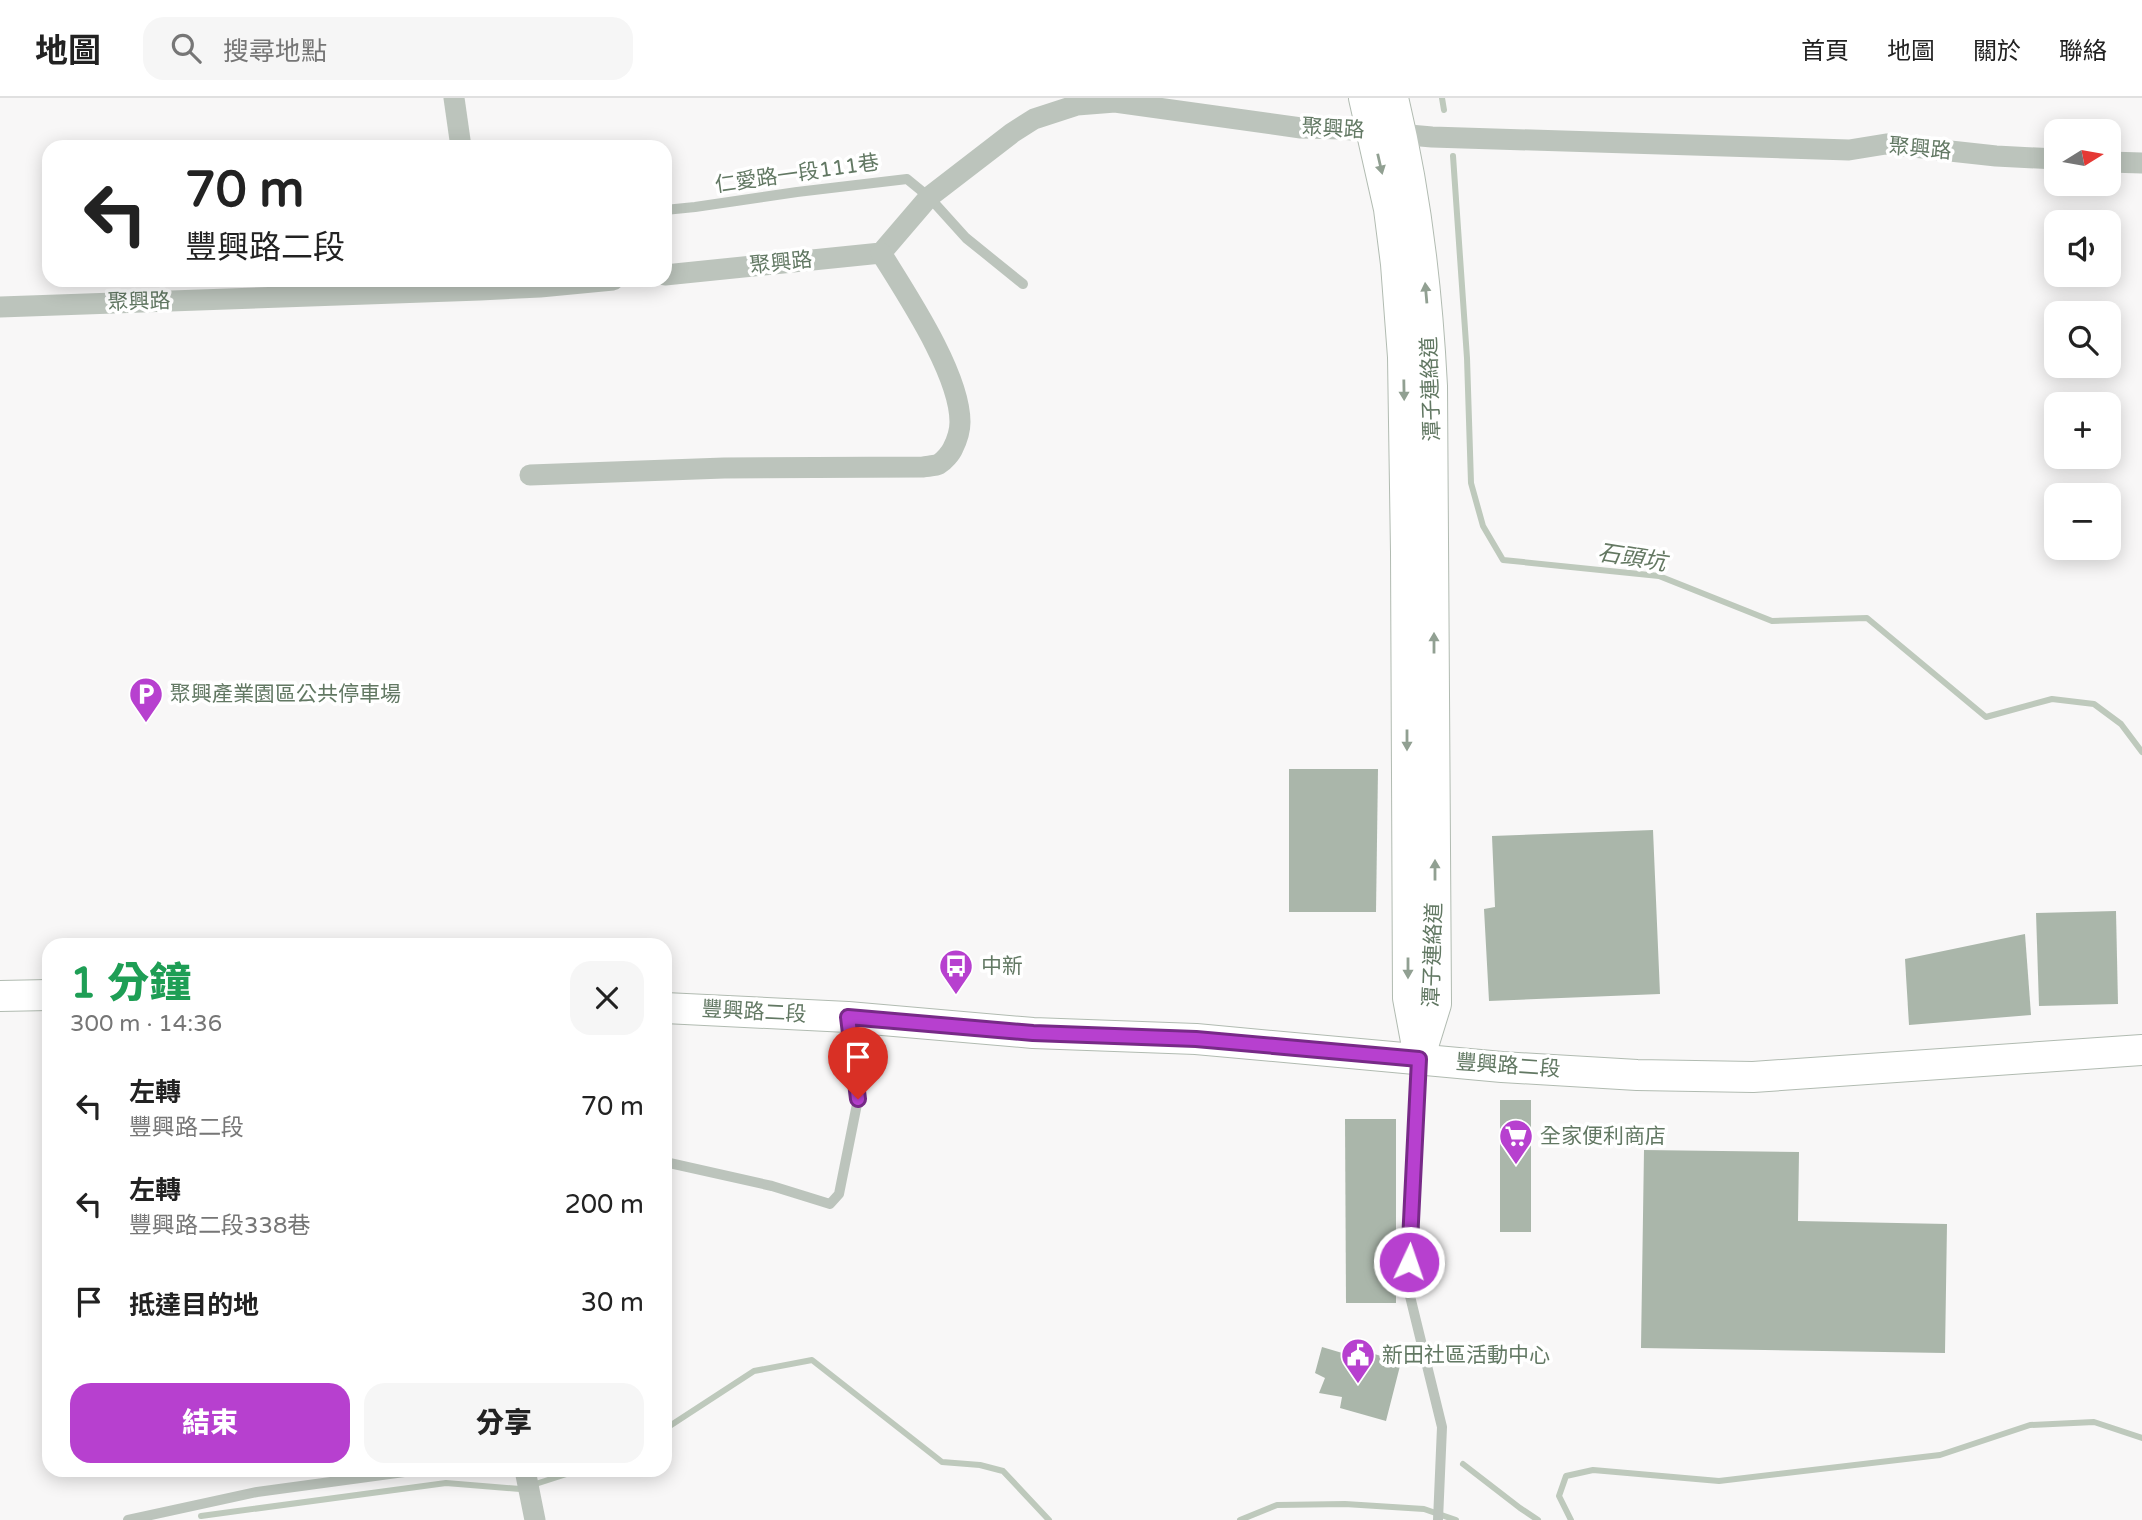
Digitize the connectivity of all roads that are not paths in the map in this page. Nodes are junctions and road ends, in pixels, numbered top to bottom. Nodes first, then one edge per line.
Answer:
1 (454, 98) edge
2 (1364, 98) edge
3 (1393, 98) edge
4 (1387, 133) junction
5 (460, 140) edge
6 (2044, 158) edge
7 (2121, 162) edge
8 (2142, 163) edge
9 (929, 197) junction
10 (672, 209) edge
11 (881, 253) junction
12 (672, 274) edge
13 (1023, 284) dead end
14 (435, 287) edge
15 (0, 307) edge
16 (530, 475) dead end
17 (42, 995) edge
18 (0, 996) edge
19 (672, 1008) edge
20 (848, 1017) junction
21 (2142, 1050) edge
22 (1419, 1059) junction
23 (672, 1164) edge
24 (367, 1477) edge
25 (526, 1477) edge
26 (128, 1520) edge
27 (535, 1520) edge
28 (1437, 1520) edge

1 - 5 street
2 - 4 street, 潭子連絡道
3 - 4 street, 潭子連絡道
4 - 6 street, 聚興路
4 - 9 street, 聚興路
4 - 22 street, 潭子連絡道
7 - 8 street
9 - 10 lane, 仁愛路一段111巷
9 - 11 street, 聚興路
9 - 13 lane, 仁愛路一段111巷
11 - 12 street, 聚興路
11 - 16 street
14 - 15 street, 聚興路
17 - 18 street
19 - 20 street, 豐興路二段
20 - 22 street, 豐興路二段
20 - 23 lane
21 - 22 street, 豐興路二段
22 - 28 lane
24 - 26 lane
25 - 27 street

